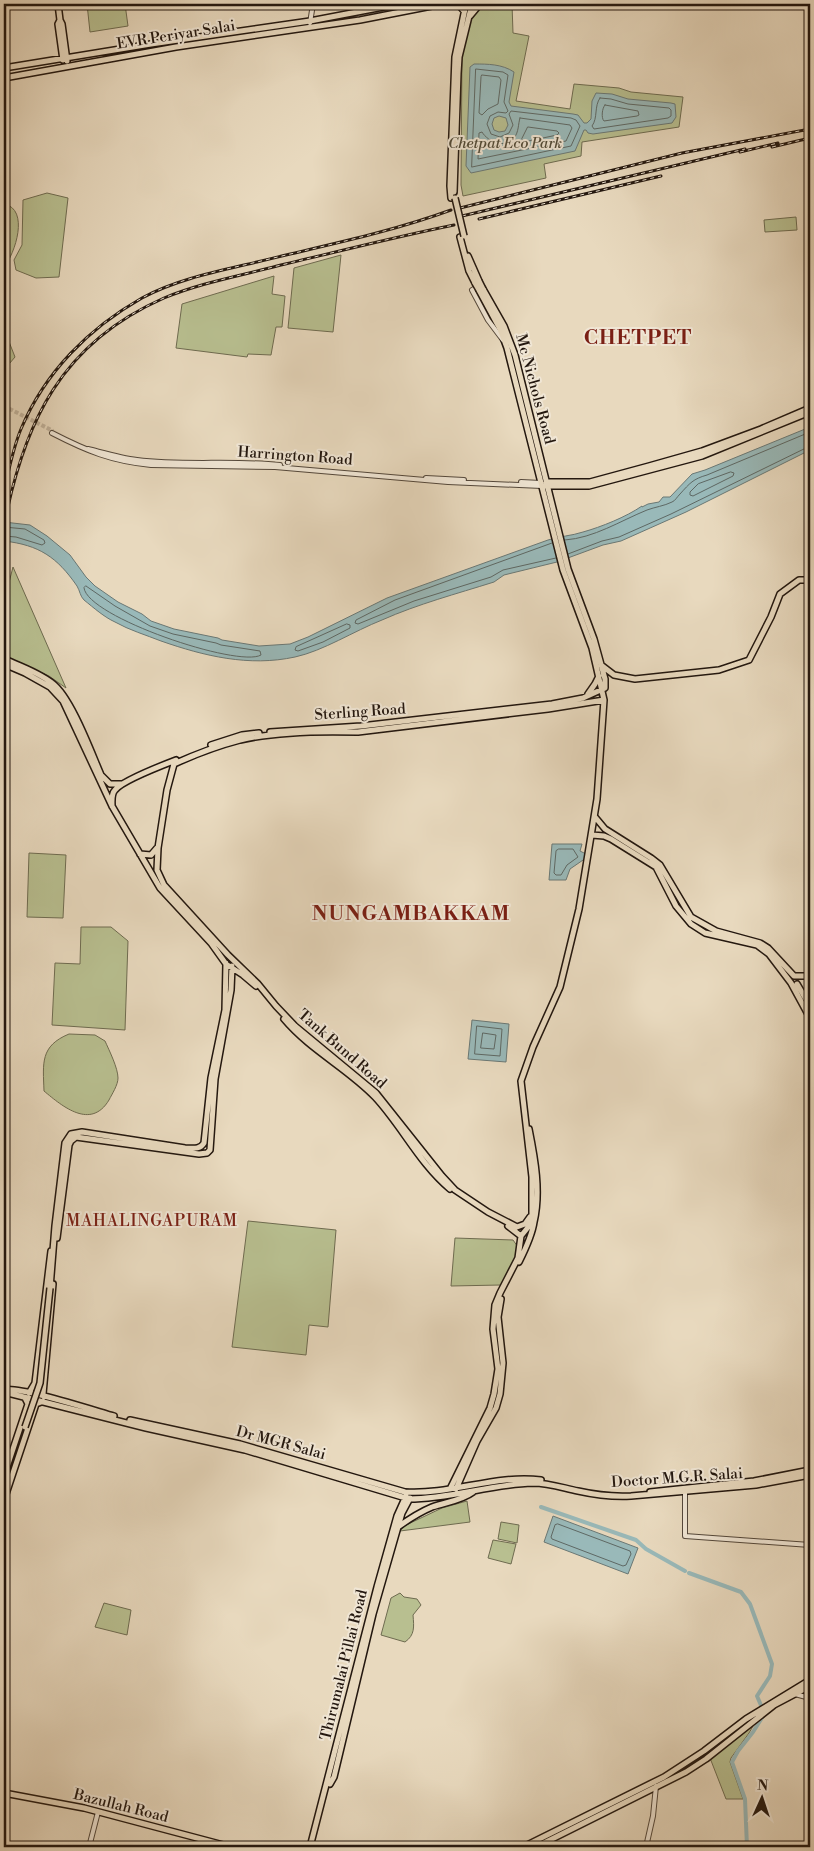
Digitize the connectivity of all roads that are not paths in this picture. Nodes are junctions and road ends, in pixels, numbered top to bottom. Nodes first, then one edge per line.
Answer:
1 (58, 4) edge
2 (314, 4) edge
3 (399, 4) edge
4 (442, 4) edge
5 (458, 4) edge
6 (466, 4) edge
7 (472, 4) edge
8 (480, 4) edge
9 (464, 12) junction
10 (468, 18) junction
11 (316, 20) junction
12 (310, 21) junction
13 (311, 28) junction
14 (65, 58) junction
15 (66, 65) junction
16 (4, 68) edge
17 (4, 78) edge
18 (453, 198) junction
19 (507, 340) junction
20 (810, 408) edge
21 (810, 412) edge
22 (544, 484) junction
23 (565, 569) junction
24 (810, 580) edge
25 (4, 659) edge
26 (4, 664) edge
27 (604, 674) junction
28 (603, 689) junction
29 (62, 697) junction
30 (584, 698) junction
31 (604, 700) junction
32 (162, 767) junction
33 (169, 780) junction
34 (123, 784) junction
35 (112, 806) junction
36 (595, 817) junction
37 (592, 835) junction
38 (158, 848) junction
39 (140, 854) junction
40 (162, 887) junction
41 (228, 955) junction
42 (233, 961) junction
43 (226, 964) junction
44 (232, 969) junction
45 (809, 975) edge
46 (795, 985) junction
47 (810, 1006) edge
48 (809, 1012) edge
49 (810, 1018) edge
50 (521, 1081) junction
51 (386, 1108) junction
52 (204, 1143) junction
53 (210, 1145) junction
54 (532, 1214) junction
55 (55, 1226) junction
56 (521, 1236) junction
57 (53, 1256) junction
58 (51, 1277) junction
59 (5, 1391) edge
60 (28, 1393) junction
61 (25, 1398) junction
62 (43, 1399) junction
63 (25, 1413) junction
64 (32, 1415) junction
65 (810, 1470) edge
66 (463, 1474) junction
67 (810, 1475) edge
68 (4, 1476) edge
69 (548, 1482) joint
70 (457, 1488) junction
71 (472, 1488) junction
72 (4, 1490) edge
73 (685, 1491) junction
74 (411, 1492) junction
75 (448, 1492) junction
76 (404, 1498) junction
77 (410, 1499) junction
78 (4, 1500) edge
79 (432, 1507) junction
80 (398, 1528) junction
81 (810, 1545) edge
82 (810, 1680) edge
83 (810, 1686) edge
84 (791, 1692) junction
85 (797, 1695) junction
86 (810, 1698) edge
87 (768, 1708) junction
88 (748, 1721) junction
89 (712, 1745) junction
90 (716, 1751) junction
91 (656, 1785) junction
92 (4, 1793) edge
93 (98, 1812) junction
94 (89, 1847) edge
95 (231, 1847) edge
96 (310, 1847) edge
97 (523, 1847) edge
98 (536, 1847) edge
99 (646, 1847) edge

1 - 14 main road
2 - 11 street
2 - 12 street
3 - 11 main road, EVR Periyar Salai
4 - 13 main road, EVR Periyar Salai
5 - 9 main road
6 - 9 main road
7 - 10 main road
8 - 10 main road
9 - 18 main road
10 - 18 main road
11 - 12 main road, EVR Periyar Salai
12 - 13 street
12 - 14 main road, EVR Periyar Salai
13 - 15 main road, EVR Periyar Salai
14 - 15 main road
14 - 16 main road, EVR Periyar Salai
15 - 17 main road, EVR Periyar Salai
18 - 19 main road, bridge
19 - 19 street, Mc Nichols Road
19 - 22 main road, Mc Nichols Road
20 - 22 main road
21 - 22 main road
22 - 22 street, Harrington Road
22 - 23 main road, Mc Nichols Road
23 - 27 main road
23 - 27 main road
24 - 27 main road
25 - 29 main road
26 - 29 main road
27 - 28 main road
27 - 30 main road
28 - 30 main road, Sterling Road
28 - 31 main road
29 - 34 main road
29 - 35 main road
30 - 32 main road, Sterling Road
31 - 33 main road, Sterling Road
31 - 36 main road
32 - 33 main road
32 - 34 main road, Sterling Road
33 - 38 main road
34 - 35 main road
35 - 39 main road
36 - 37 main road
36 - 45 main road
37 - 46 main road
37 - 50 main road
38 - 39 main road
38 - 40 main road
39 - 40 main road
40 - 41 main road, Tank Bund Road
40 - 43 main road, Tank Bund Road
41 - 42 main road, Tank Bund Road
41 - 43 main road
42 - 44 main road
42 - 51 main road, Tank Bund Road
43 - 44 main road, Tank Bund Road
43 - 52 main road
44 - 51 main road, Tank Bund Road
44 - 53 main road
45 - 46 main road
46 - 47 main road
46 - 48 main road
48 - 49 main road
50 - 54 main road
50 - 66 main road
51 - 54 main road, Tank Bund Road
51 - 56 main road, Tank Bund Road
52 - 53 main road
52 - 55 main road
53 - 57 main road
54 - 56 main road
55 - 57 main road
55 - 60 main road
56 - 75 main road
57 - 58 main road
58 - 62 main road
58 - 72 main road, bridge
59 - 60 main road, Dr MGR Salai
59 - 61 main road, Dr MGR Salai
60 - 62 main road, Dr MGR Salai
61 - 62 main road, Dr MGR Salai
61 - 63 main road
62 - 64 main road
62 - 74 main road, Dr MGR Salai
62 - 76 main road, Dr MGR Salai
63 - 64 main road
63 - 68 main road
64 - 78 main road
65 - 73 main road, Doctor M.G.R. Salai
66 - 70 main road
66 - 71 main road
67 - 73 main road, Doctor M.G.R. Salai
69 - 71 main road, Dr MGR Salai
69 - 73 main road, Doctor M.G.R. Salai
70 - 71 main road, Dr MGR Salai
70 - 75 main road, Dr MGR Salai
71 - 75 main road, Dr MGR Salai
71 - 79 main road
73 - 81 street
74 - 75 main road, Dr MGR Salai
74 - 76 main road, Thirumalai Pillai Road
74 - 77 main road
75 - 77 main road, Dr MGR Salai
75 - 79 main road
76 - 77 main road, Dr MGR Salai
76 - 96 main road, Thirumalai Pillai Road
77 - 80 main road
79 - 80 main road
80 - 96 main road
82 - 84 main road
83 - 85 main road
84 - 85 street
84 - 87 main road
85 - 86 street
85 - 87 main road
87 - 88 main road
87 - 88 main road
88 - 89 main road
88 - 90 main road
89 - 90 main road
89 - 91 main road
90 - 91 main road
91 - 97 main road
91 - 98 main road
91 - 99 street
92 - 93 main road, Bazullah Road
93 - 94 street
93 - 95 main road, Bazullah Road

